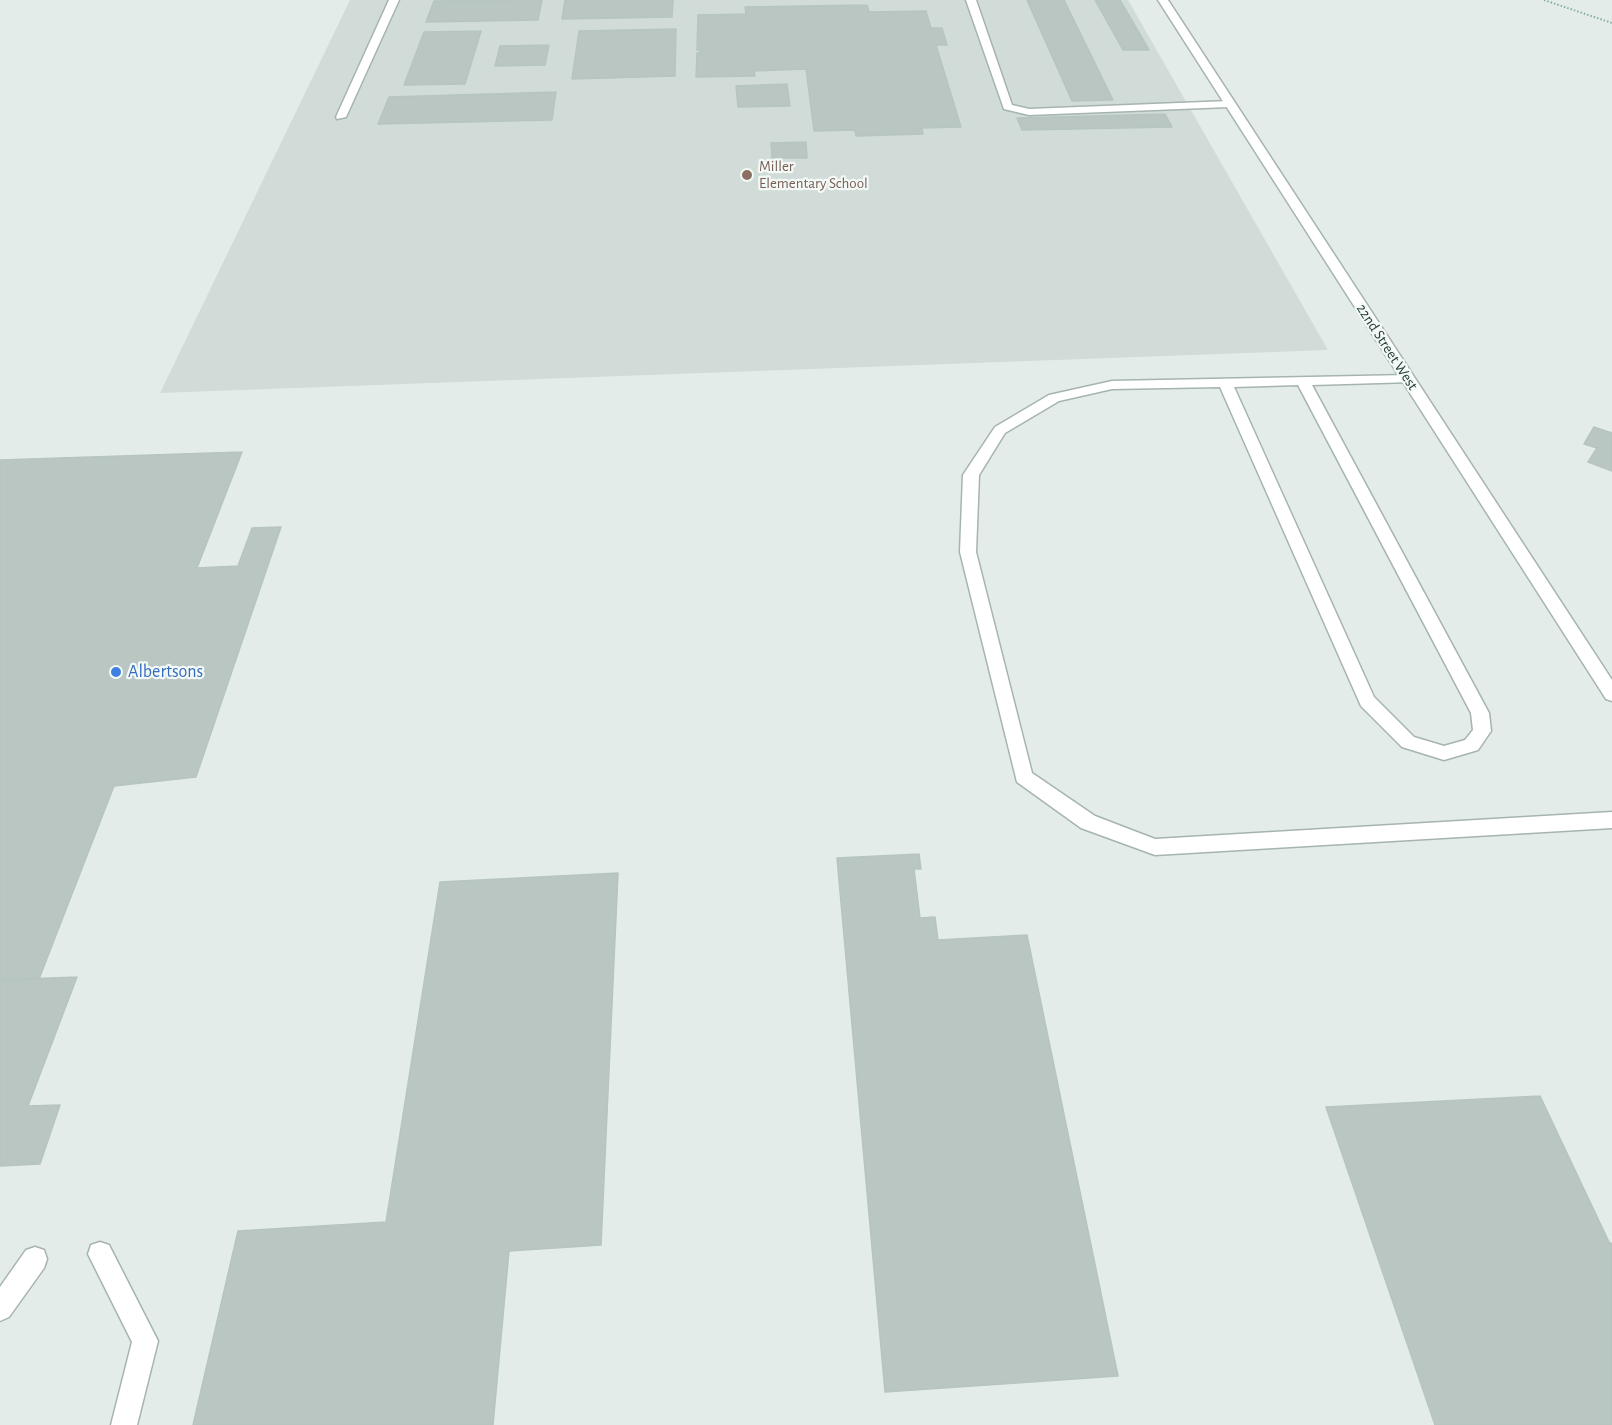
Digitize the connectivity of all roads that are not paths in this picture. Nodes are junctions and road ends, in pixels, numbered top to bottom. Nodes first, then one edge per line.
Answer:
1 (394, 0) edge
2 (971, 0) edge
3 (1163, 0) edge
4 (1229, 104) junction
5 (341, 117) dead end
6 (1408, 379) junction
7 (1303, 382) junction
8 (1225, 383) junction
9 (1612, 694) edge
10 (1612, 820) edge
11 (100, 1254) dead end
12 (35, 1259) dead end
13 (0, 1308) edge
14 (124, 1425) edge

1 - 5 street
2 - 4 street
3 - 4 street, 22nd Street West
4 - 6 street, 22nd Street West
6 - 7 street
6 - 9 street, 22nd Street West
7 - 8 street
7 - 8 street
8 - 10 street
11 - 14 street
12 - 13 street

